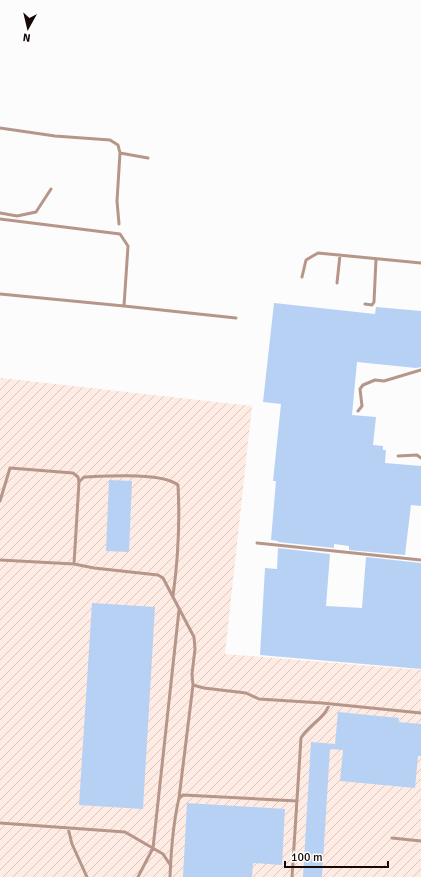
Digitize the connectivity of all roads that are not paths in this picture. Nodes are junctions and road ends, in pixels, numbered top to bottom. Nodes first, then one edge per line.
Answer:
1 (0, 128) edge
2 (120, 153) junction
3 (148, 158) dead end
4 (51, 190) dead end
5 (0, 213) edge
6 (0, 219) edge
7 (119, 224) dead end
8 (340, 255) junction
9 (376, 259) junction
10 (421, 263) edge
11 (302, 277) dead end
12 (337, 283) dead end
13 (0, 294) edge
14 (366, 304) dead end
15 (124, 306) junction
16 (236, 318) dead end
17 (421, 370) edge
18 (358, 411) dead end
19 (398, 456) dead end
20 (421, 458) edge
21 (79, 482) junction
22 (0, 501) edge
23 (257, 543) dead end
24 (0, 560) edge
25 (421, 560) edge
26 (74, 564) junction
27 (173, 598) junction
28 (179, 608) junction
29 (193, 685) junction
30 (329, 704) junction
31 (421, 713) edge
32 (179, 798) junction
33 (297, 802) junction
34 (0, 823) edge
35 (68, 828) junction
36 (392, 838) dead end
37 (421, 841) edge
38 (153, 848) junction
39 (171, 866) junction
40 (87, 877) edge
41 (138, 877) edge
42 (170, 877) edge
43 (292, 877) edge

1 - 2 lane
2 - 3 lane
2 - 7 lane
4 - 5 lane
6 - 15 lane
8 - 9 lane
8 - 11 lane
8 - 12 lane
9 - 10 lane
9 - 14 lane
13 - 15 lane
15 - 16 lane
17 - 18 lane
19 - 20 lane
21 - 22 lane
21 - 26 lane
21 - 27 lane
23 - 25 lane
24 - 26 lane
26 - 27 lane
27 - 28 lane
28 - 29 lane
28 - 38 lane
29 - 30 lane
29 - 32 lane
30 - 31 lane
30 - 33 lane
32 - 33 lane
32 - 39 lane
33 - 43 lane
34 - 35 lane
35 - 38 lane
35 - 40 lane
36 - 37 lane
38 - 39 lane
38 - 41 lane
39 - 42 lane

